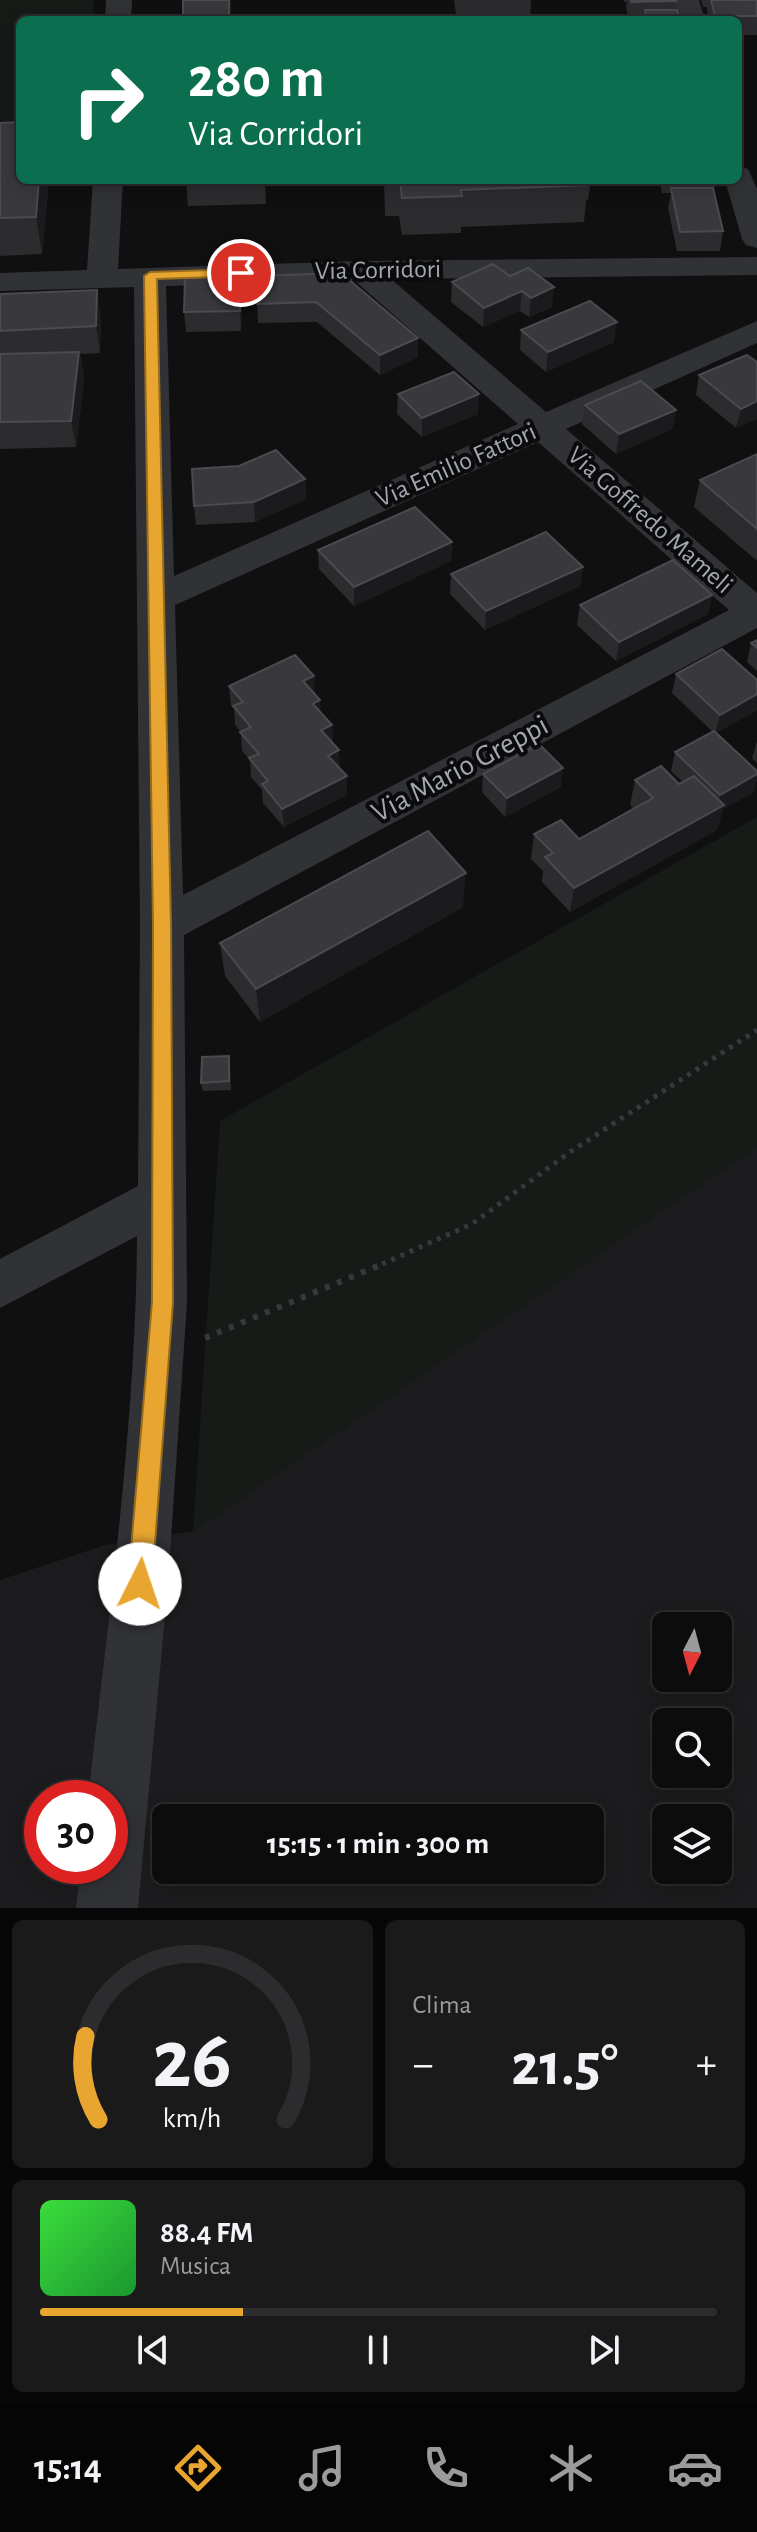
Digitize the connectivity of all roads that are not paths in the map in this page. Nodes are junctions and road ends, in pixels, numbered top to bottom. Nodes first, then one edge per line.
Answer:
1 (108, 184) edge
2 (741, 184) edge
3 (757, 239) edge
4 (757, 266) edge
5 (362, 270) junction
6 (150, 276) junction
7 (102, 278) junction
8 (0, 282) edge
9 (757, 331) edge
10 (542, 427) junction
11 (155, 599) junction
12 (757, 613) edge
13 (162, 926) junction
14 (162, 1198) junction
15 (7, 1277) edge
16 (107, 1908) edge

1 - 7 street
2 - 3 street
4 - 5 street, Via Corridori
5 - 6 street, Via Corridori
5 - 10 street, Via Goffredo Mameli
6 - 7 street, Via Corridori
6 - 11 street
7 - 8 street, Via Corridori
9 - 10 street, Via Emilio Fattori
10 - 11 street, Via Emilio Fattori
10 - 12 street, Via Goffredo Mameli
11 - 13 street
12 - 13 street, Via Mario Greppi
13 - 14 street
14 - 15 street
14 - 16 street

